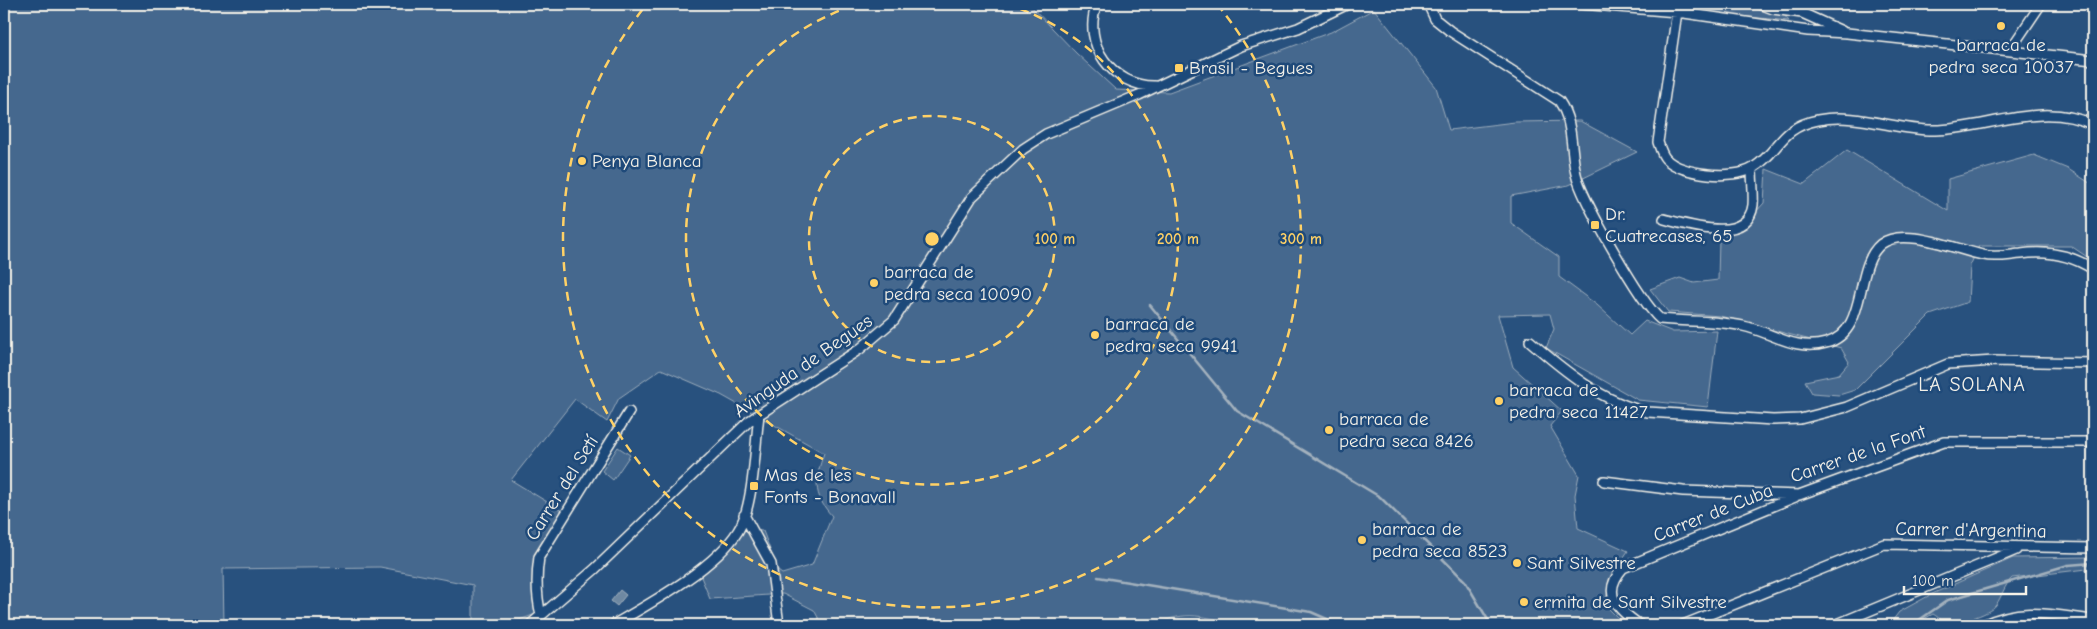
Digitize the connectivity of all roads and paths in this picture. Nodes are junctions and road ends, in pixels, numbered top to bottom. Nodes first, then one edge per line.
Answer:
1 (1097, 4) edge
2 (1348, 4) edge
3 (1428, 4) edge
4 (1581, 4) edge
5 (1760, 4) edge
6 (1791, 4) edge
7 (2041, 4) edge
8 (1677, 12) junction
9 (1802, 13) junction
10 (1846, 32) junction
11 (2010, 50) junction
12 (2093, 60) edge
13 (1156, 86) junction
14 (2093, 125) edge
15 (1752, 169) junction
16 (1664, 219) dead end
17 (2093, 269) edge
18 (1530, 341) dead end
19 (2093, 363) edge
20 (629, 412) dead end
21 (759, 414) junction
22 (2093, 442) edge
23 (1604, 481) dead end
24 (1799, 495) junction
25 (744, 515) junction
26 (1990, 547) junction
27 (2020, 548) junction
28 (2093, 548) edge
29 (1984, 563) junction
30 (541, 615) junction
31 (2093, 620) edge
32 (530, 625) edge
33 (613, 625) edge
34 (779, 625) edge
35 (1640, 625) edge
36 (1683, 625) edge
37 (1835, 625) edge
38 (1983, 625) edge

1 - 13 street
2 - 13 street, Avinguda de Begues
3 - 17 street
4 - 8 street
5 - 9 street
6 - 9 street
7 - 11 street
8 - 10 street
8 - 15 street
9 - 10 street
10 - 11 street
11 - 12 street
13 - 21 street, Avinguda de Begues
14 - 15 street
15 - 16 street
18 - 19 street
20 - 30 street, Carrer del Setí
21 - 25 street
21 - 30 street, Avinguda de Begues
22 - 24 street, Carrer de la Font
23 - 24 street, Carrer de la Font
24 - 35 street, Carrer de Cuba
25 - 33 street
25 - 34 street
26 - 27 street, Carrer d'Argentina
26 - 29 street
26 - 36 street, Carrer d'Argentina
27 - 28 street, Carrer d'Argentina
27 - 29 street
29 - 37 street
30 - 32 street, Avinguda de Begues
31 - 38 street

